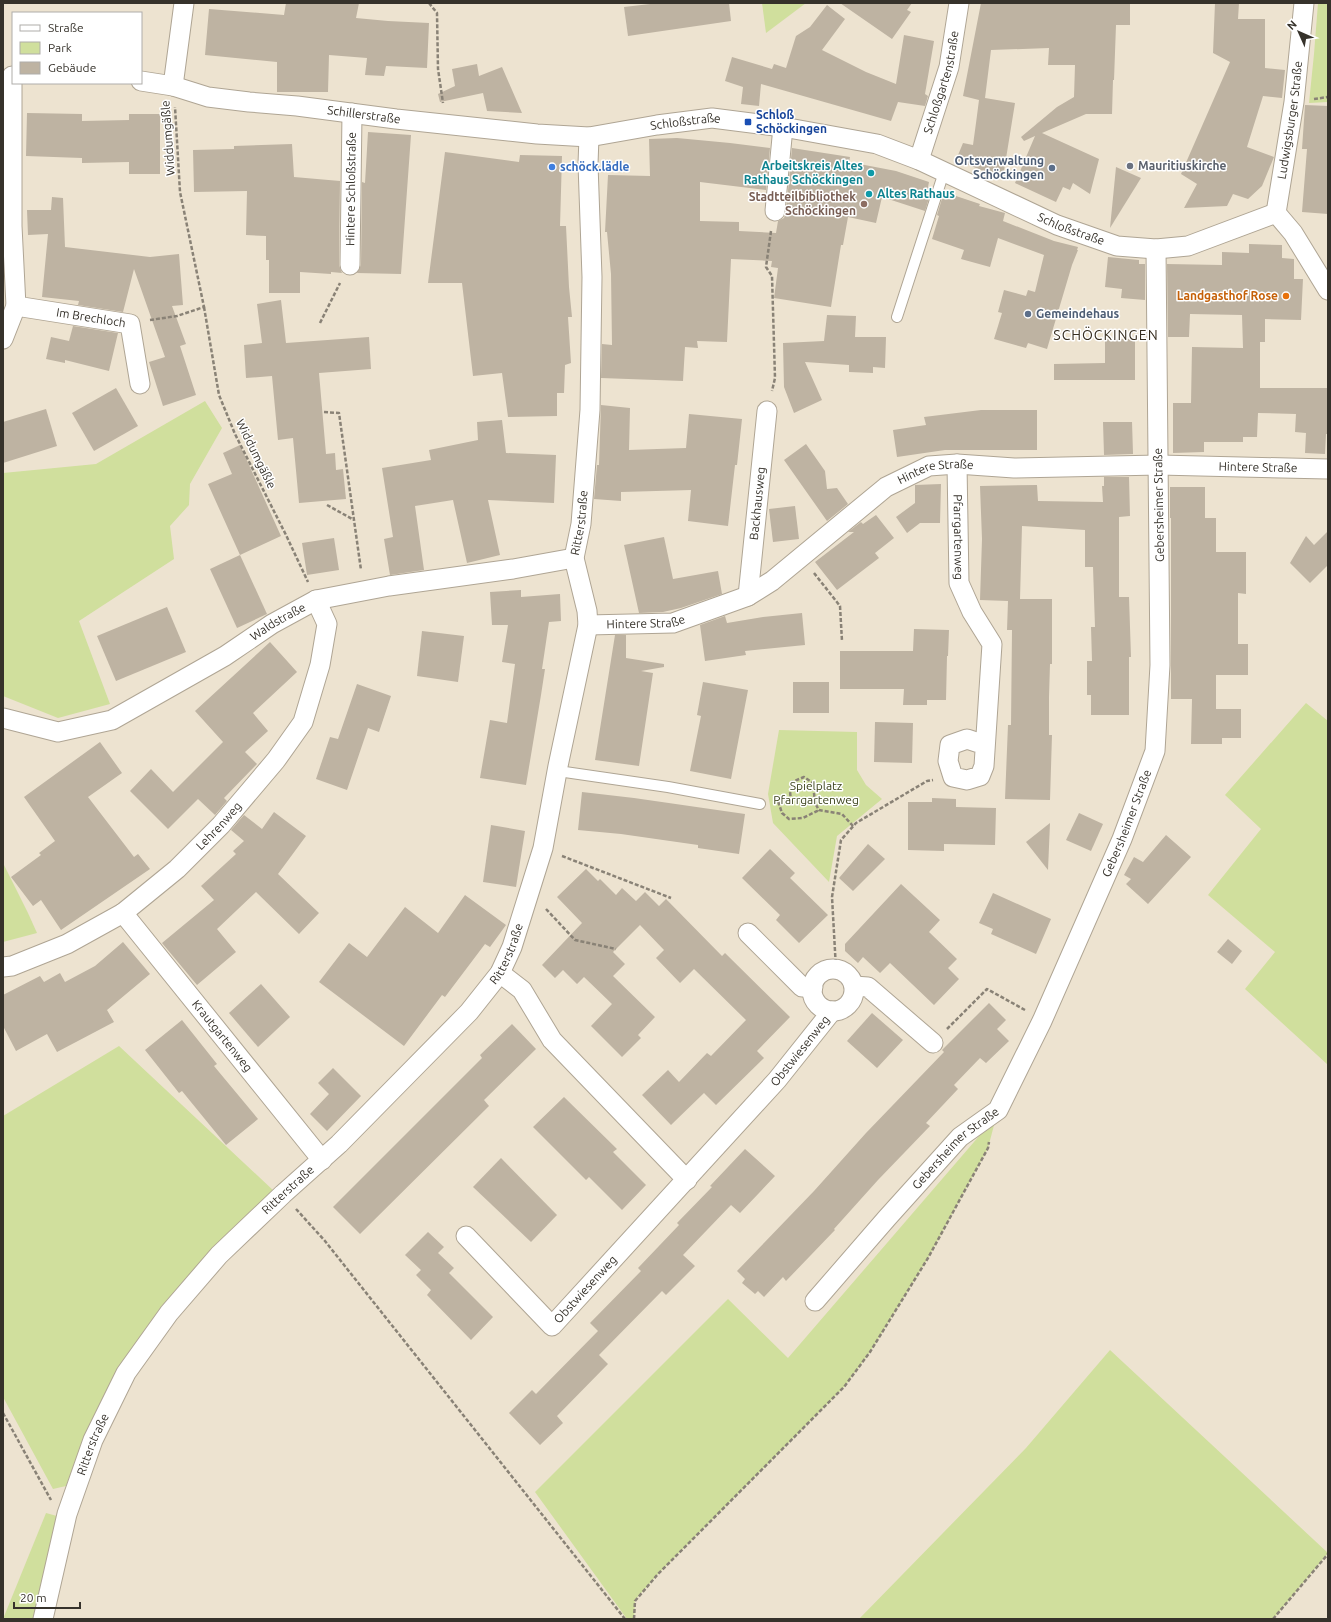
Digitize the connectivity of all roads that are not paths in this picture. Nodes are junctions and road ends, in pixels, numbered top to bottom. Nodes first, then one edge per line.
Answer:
1 (184, 3) edge
2 (959, 3) edge
3 (1304, 3) edge
4 (9, 76) edge
5 (142, 81) edge
6 (173, 86) junction
7 (352, 113) junction
8 (783, 127) junction
9 (589, 137) junction
10 (919, 160) junction
11 (944, 172) junction
12 (775, 211) road end
13 (1276, 213) junction
14 (1156, 249) junction
15 (350, 265) road end
16 (1328, 290) edge
17 (16, 306) junction
18 (898, 317) dead end
19 (3, 339) edge
20 (140, 384) dead end
21 (767, 411) road end
22 (957, 464) junction
23 (1158, 465) junction
24 (1328, 469) edge
25 (574, 558) junction
26 (748, 596) junction
27 (316, 600) junction
28 (588, 625) junction
29 (3, 718) edge
30 (985, 745) junction
31 (558, 771) junction
32 (760, 804) road end
33 (123, 912) junction
34 (748, 933) dead end
35 (3, 967) edge
36 (500, 973) junction
37 (854, 986) junction
38 (812, 987) junction
39 (832, 1011) junction
40 (933, 1043) road end
41 (322, 1160) junction
42 (687, 1180) junction
43 (466, 1236) dead end
44 (815, 1301) dead end
45 (43, 1619) edge

1 - 6 street
2 - 10 street, Schloßgartenstraße
3 - 13 street, Ludwigsburger Straße
4 - 17 street
5 - 6 street, Schillerstraße
6 - 7 street, Schillerstraße
7 - 9 street, Schillerstraße
7 - 15 street, Hintere Schloßstraße
8 - 9 street, Schloßstraße
8 - 10 street, Schloßstraße
8 - 12 street
9 - 25 street, Ritterstraße
10 - 11 street, Schloßstraße
11 - 14 street, Schloßstraße
11 - 18 lane
13 - 14 street, Schloßstraße
13 - 16 street
14 - 23 street, Gebersheimer Straße
17 - 19 street
17 - 20 street, Im Brechloch
21 - 26 street, Backhausweg
22 - 23 street, Hintere Straße
22 - 26 street, Hintere Straße
22 - 30 street, Pfarrgartenweg
23 - 24 street, Hintere Straße
23 - 44 street, Gebersheimer Straße
25 - 27 street, Waldstraße
25 - 28 street, Ritterstraße
26 - 28 street, Hintere Straße
27 - 29 street, Waldstraße
27 - 33 street, Lehrenweg
28 - 31 street, Ritterstraße
30 - 30 street, Pfarrgartenweg
31 - 32 lane
31 - 36 street, Ritterstraße
33 - 35 street, Lehrenweg
33 - 41 street, Krautgartenweg
34 - 38 street
36 - 41 street, Ritterstraße
36 - 42 street
37 - 38 street
37 - 39 street, Obstwiesenweg
37 - 40 street
38 - 39 street, Obstwiesenweg
39 - 42 street, Obstwiesenweg
41 - 45 street, Ritterstraße
42 - 43 street, Obstwiesenweg

